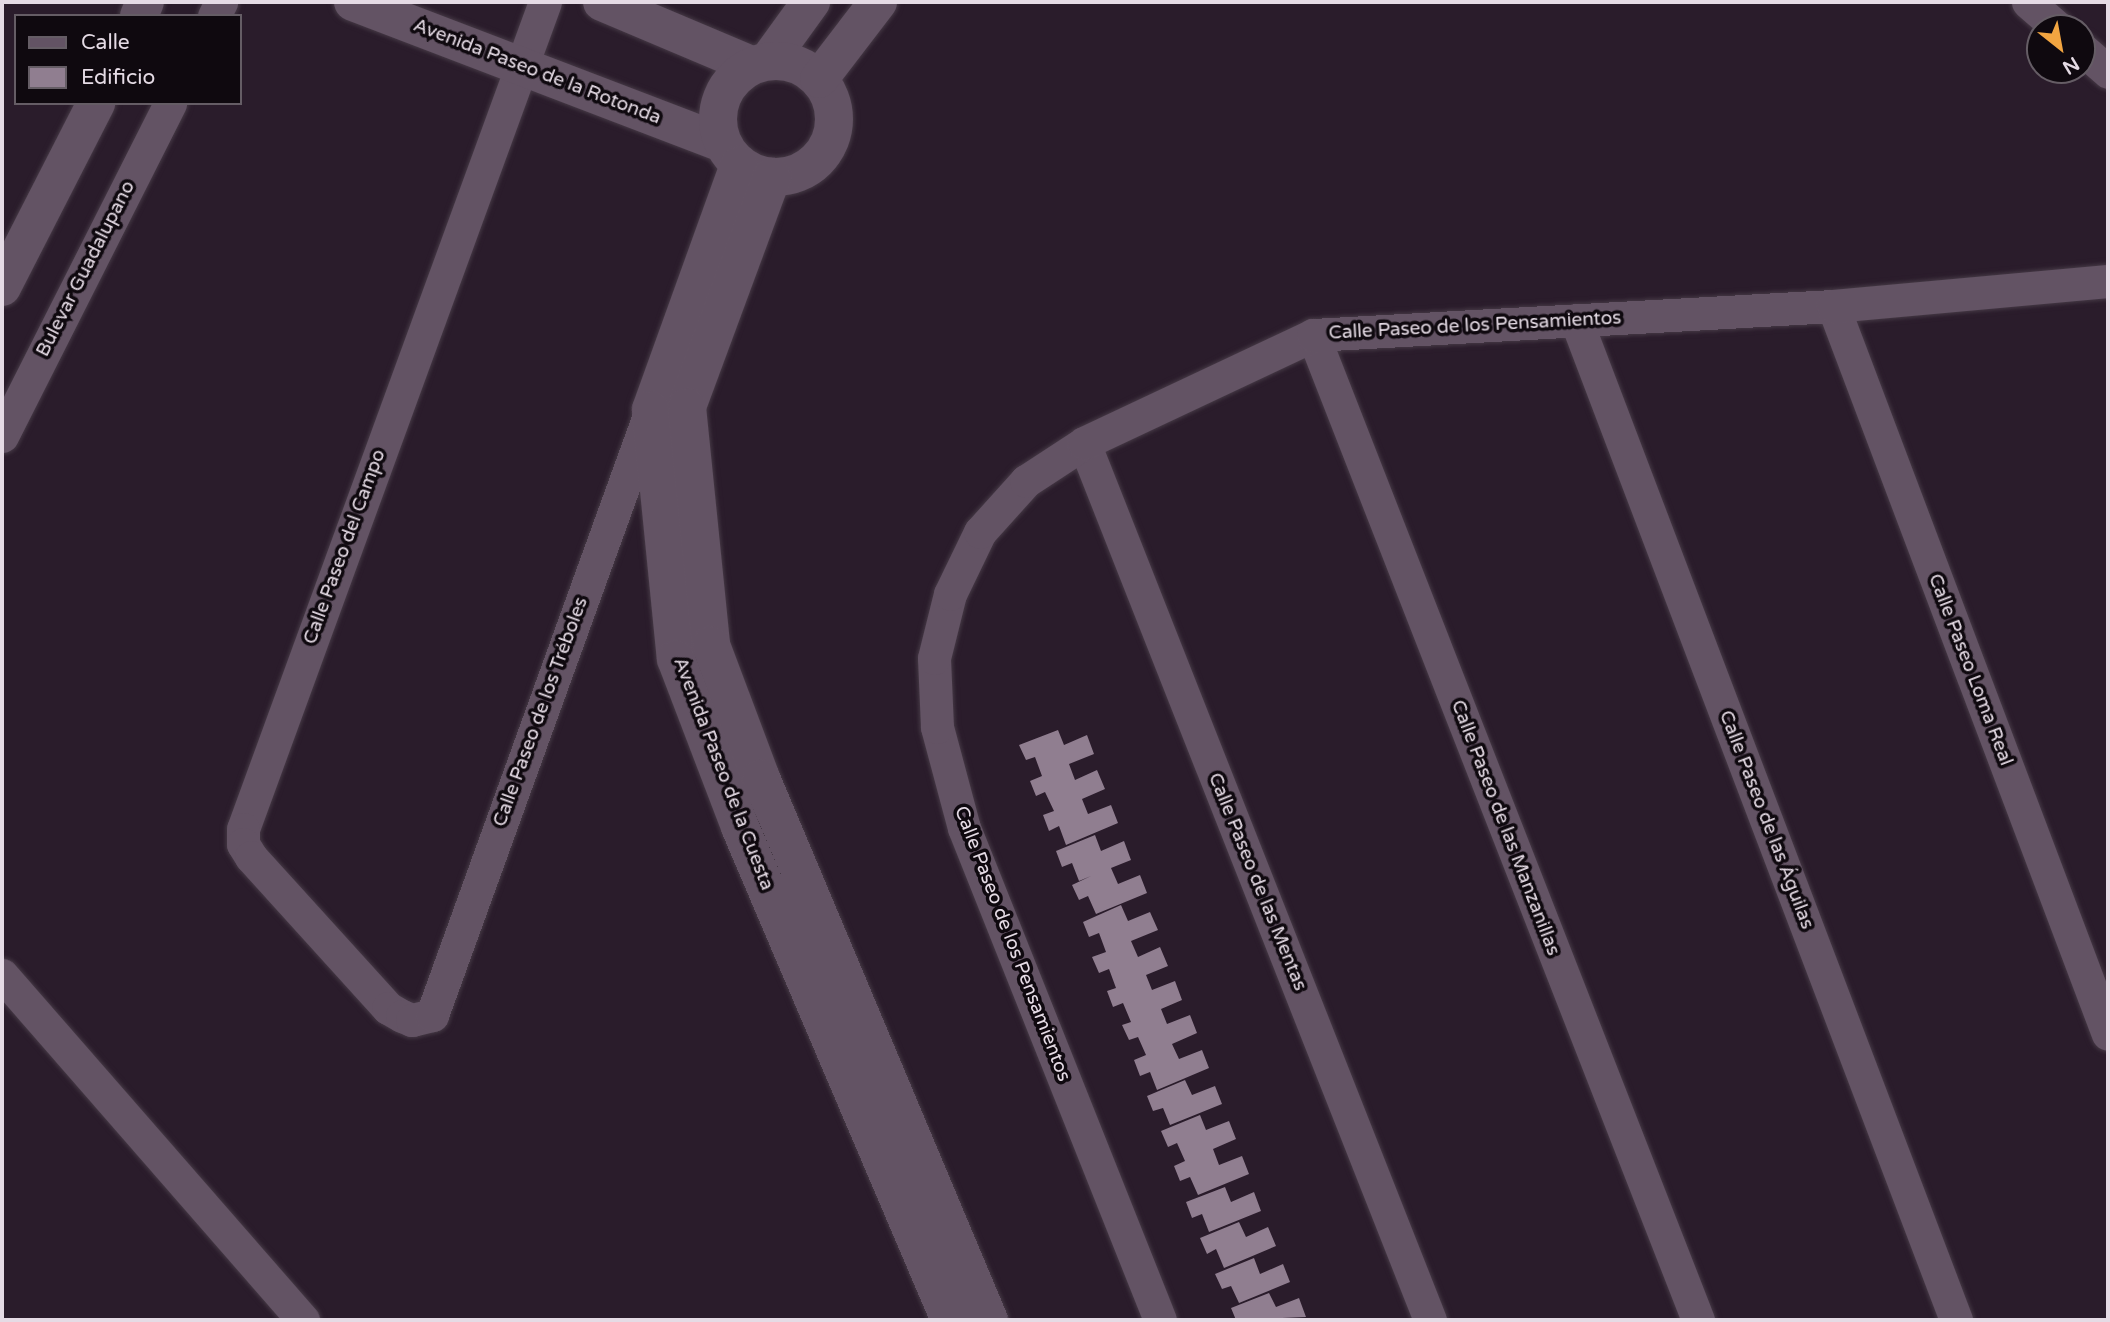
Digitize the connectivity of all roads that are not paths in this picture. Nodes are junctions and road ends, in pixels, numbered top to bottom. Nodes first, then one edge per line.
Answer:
1 (353, 2) edge
2 (545, 2) edge
3 (602, 2) edge
4 (878, 2) edge
5 (2028, 2) edge
6 (809, 3) edge
7 (2042, 14) edge
8 (760, 63) junction
9 (522, 66) junction
10 (819, 79) junction
11 (95, 105) edge
12 (169, 105) edge
13 (744, 162) junction
14 (2, 287) edge
15 (2105, 290) edge
16 (1833, 306) junction
17 (1576, 320) junction
18 (1313, 335) junction
19 (651, 410) junction
20 (2, 436) edge
21 (1084, 443) junction
22 (2, 975) edge
23 (432, 1015) joint
24 (2108, 1034) edge
25 (303, 1320) edge
26 (950, 1320) edge
27 (989, 1320) edge
28 (1160, 1320) edge
29 (1430, 1320) edge
30 (1698, 1320) edge
31 (1956, 1320) edge

1 - 9 street, Avenida Paseo de la Rotonda
2 - 9 street, Calle Paseo del Campo
3 - 8 street
4 - 10 street
5 - 7 street
6 - 8 street
8 - 10 street
8 - 13 street
9 - 13 street, Avenida Paseo de la Rotonda
9 - 23 street, Calle Paseo del Campo
10 - 13 street
11 - 14 street
12 - 20 street, Bulevar Guadalupano
13 - 19 street, Avenida Paseo de la Cuesta
13 - 27 street, Avenida Paseo de la Cuesta
15 - 16 street, Calle Paseo de los Pensamientos
16 - 17 street, Calle Paseo de los Pensamientos
16 - 24 street, Calle Paseo Loma Real
17 - 18 street, Calle Paseo de los Pensamientos
17 - 31 street, Calle Paseo de las Águilas
18 - 21 street, Calle Paseo de los Pensamientos
18 - 30 street, Calle Paseo de las Manzanillas
19 - 23 street, Calle Paseo de los Tréboles
19 - 26 street, Avenida Paseo de la Cuesta
21 - 28 street, Calle Paseo de los Pensamientos
21 - 29 street, Calle Paseo de las Mentas
22 - 25 street

